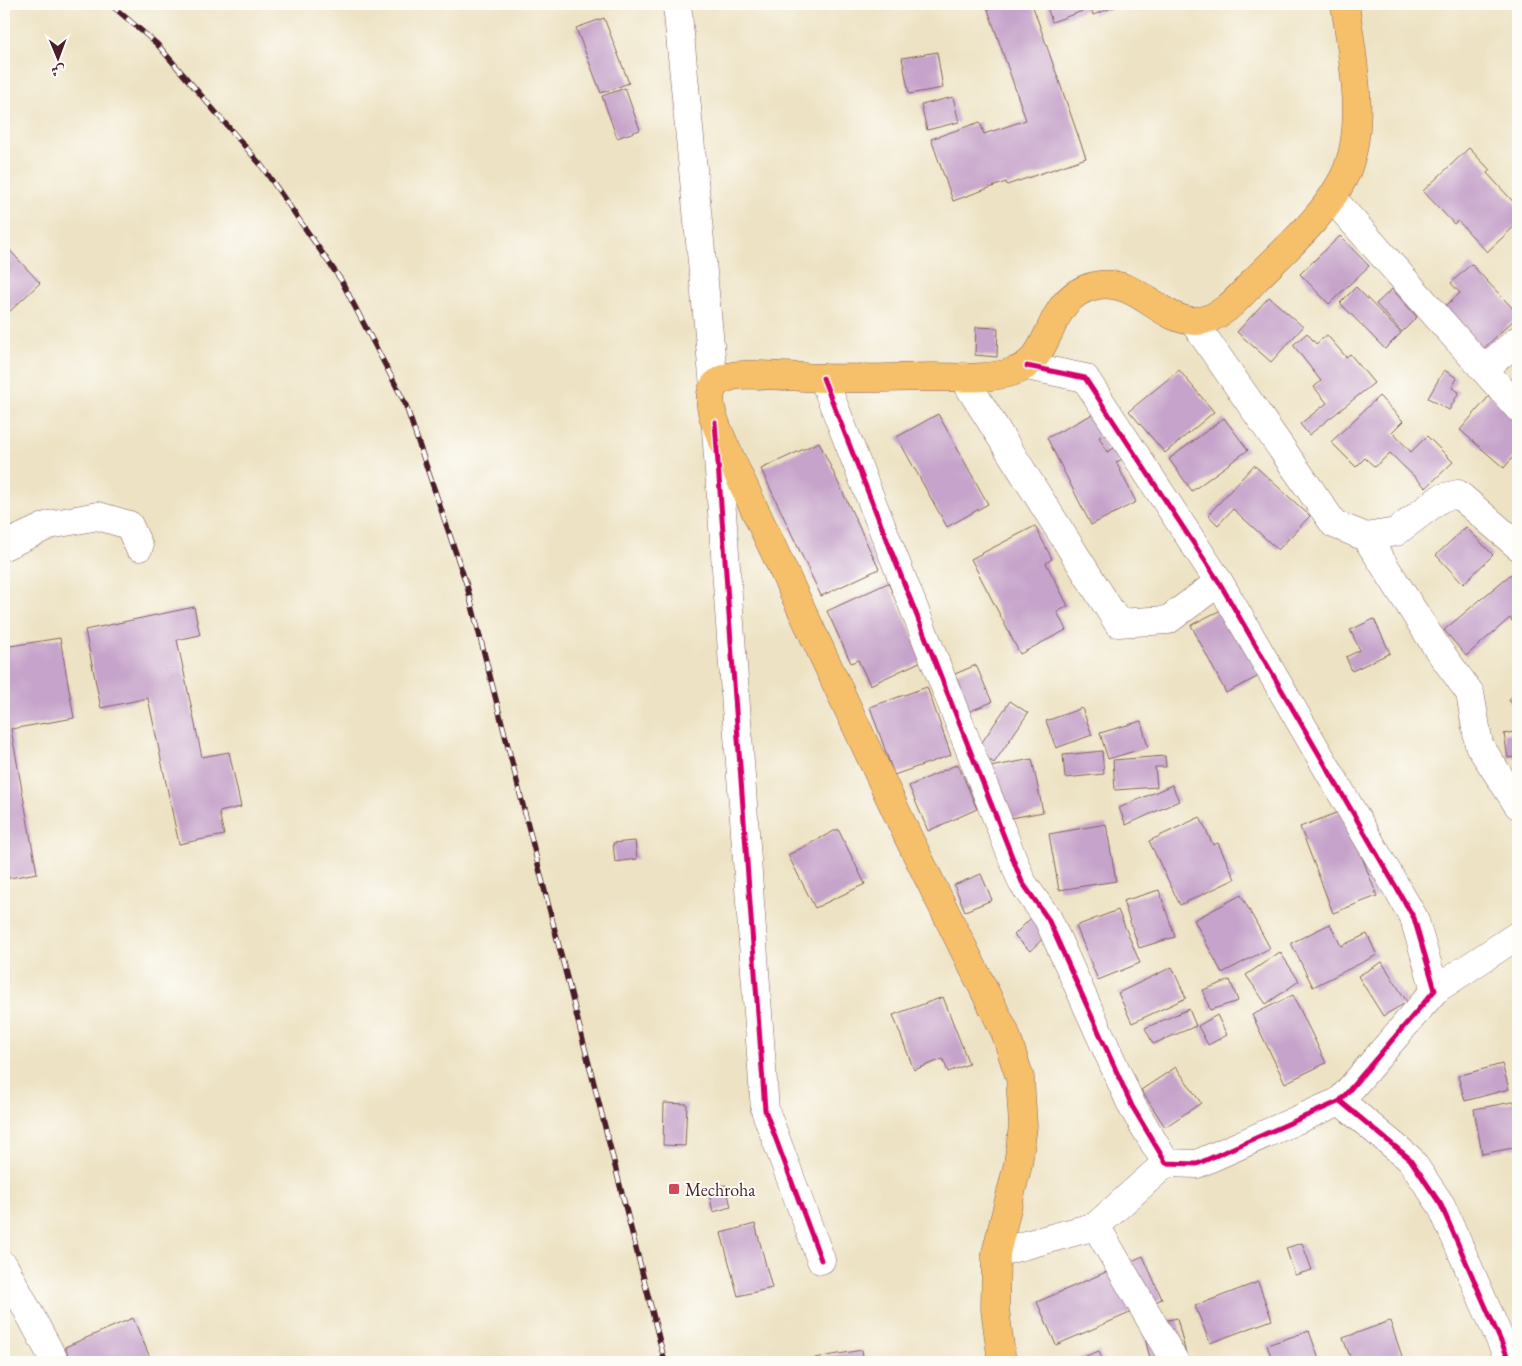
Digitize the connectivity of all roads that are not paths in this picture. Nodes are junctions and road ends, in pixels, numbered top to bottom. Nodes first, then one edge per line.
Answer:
1 (677, 4) edge
2 (1344, 4) edge
3 (1332, 198) junction
4 (1193, 321) junction
5 (1518, 340) edge
6 (1027, 366) junction
7 (1484, 370) junction
8 (963, 377) junction
9 (823, 378) junction
10 (714, 386) junction
11 (1518, 408) edge
12 (715, 422) junction
13 (1366, 537) junction
14 (4, 546) edge
15 (1518, 546) edge
16 (139, 547) dead end
17 (1219, 582) junction
18 (1518, 805) edge
19 (1518, 935) edge
20 (1435, 990) junction
21 (1340, 1101) junction
22 (1166, 1163) junction
23 (1096, 1226) junction
24 (996, 1253) junction
25 (821, 1260) dead end
26 (4, 1266) edge
27 (55, 1362) edge
28 (1002, 1362) edge
29 (1174, 1362) edge
30 (1510, 1362) edge

1 - 10 street
2 - 3 main road
3 - 4 main road
3 - 7 street
4 - 6 main road
4 - 13 street
5 - 7 street
6 - 8 main road
6 - 17 street
7 - 11 street
8 - 9 main road
8 - 17 street
9 - 10 main road
9 - 22 street
10 - 12 main road
12 - 24 main road
12 - 25 street
13 - 15 street
13 - 18 street
14 - 16 street
17 - 20 street
19 - 20 street
20 - 21 street
21 - 22 street
21 - 30 street
22 - 23 street
23 - 24 street
23 - 29 street
24 - 28 main road
26 - 27 street

